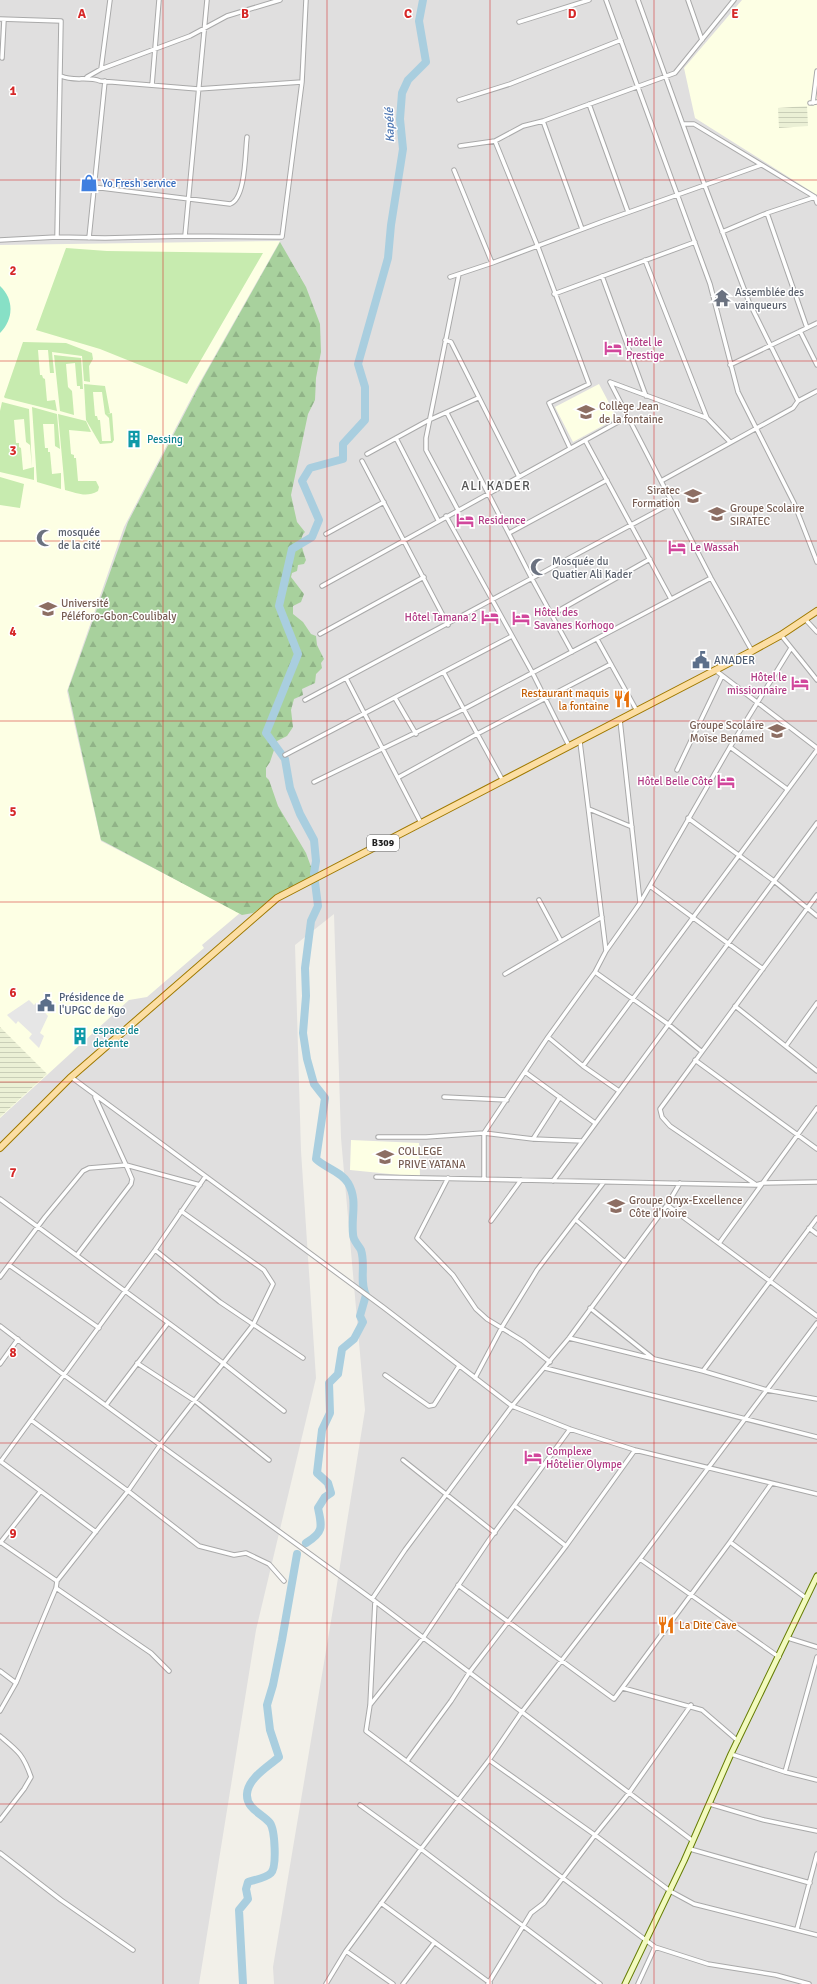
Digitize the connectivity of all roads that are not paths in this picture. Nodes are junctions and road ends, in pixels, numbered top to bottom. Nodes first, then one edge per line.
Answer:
1 (110, 0) edge
2 (159, 0) edge
3 (207, 0) edge
4 (280, 0) edge
5 (306, 0) edge
6 (589, 0) edge
7 (606, 0) edge
8 (638, 0) edge
9 (688, 0) edge
10 (734, 0) edge
11 (2, 19) edge
12 (519, 22) dead end
13 (204, 28) junction
14 (621, 40) junction
15 (702, 40) junction
16 (155, 49) junction
17 (2, 58) dead end
18 (101, 69) junction
19 (817, 71) edge
20 (61, 76) junction
21 (665, 76) junction
22 (86, 78) junction
23 (105, 81) junction
24 (302, 82) junction
25 (152, 85) junction
26 (638, 85) junction
27 (198, 89) junction
28 (459, 100) dead end
29 (813, 103) edge
30 (589, 104) junction
31 (543, 121) junction
32 (683, 124) junction
33 (247, 137) dead end
34 (495, 141) junction
35 (460, 146) dead end
36 (761, 165) junction
37 (454, 170) dead end
38 (705, 186) junction
39 (93, 187) junction
40 (678, 194) junction
41 (815, 197) junction
42 (188, 199) junction
43 (817, 203) edge
44 (628, 212) junction
45 (767, 213) junction
46 (582, 230) junction
47 (722, 232) junction
48 (185, 236) junction
49 (57, 237) junction
50 (89, 238) junction
51 (0, 240) edge
52 (695, 242) junction
53 (538, 247) junction
54 (645, 260) junction
55 (492, 263) junction
56 (459, 274) junction
57 (602, 276) junction
58 (450, 277) dead end
59 (554, 294) junction
60 (817, 323) edge
61 (807, 328) junction
62 (800, 331) junction
63 (445, 340) junction
64 (770, 346) junction
65 (730, 365) junction
66 (817, 365) edge
67 (817, 391) edge
68 (646, 396) junction
69 (478, 398) junction
70 (798, 401) junction
71 (447, 413) junction
72 (627, 417) junction
73 (707, 418) junction
74 (429, 420) junction
75 (756, 427) junction
76 (396, 438) junction
77 (585, 440) junction
78 (730, 442) junction
79 (570, 448) junction
80 (367, 454) dead end
81 (362, 461) dead end
82 (519, 477) junction
83 (607, 480) junction
84 (661, 481) junction
85 (488, 494) junction
86 (384, 502) junction
87 (672, 504) junction
88 (458, 510) junction
89 (446, 516) junction
90 (438, 520) junction
91 (631, 525) junction
92 (509, 533) junction
93 (326, 534) dead end
94 (404, 540) junction
95 (650, 559) junction
96 (817, 562) edge
97 (424, 577) junction
98 (711, 578) junction
99 (532, 579) junction
100 (322, 586) dead end
101 (671, 599) junction
102 (492, 600) junction
103 (817, 611) edge
104 (551, 614) junction
105 (805, 619) junction
106 (448, 625) junction
107 (817, 632) edge
108 (320, 634) dead end
109 (781, 635) junction
110 (512, 636) junction
111 (597, 639) junction
112 (791, 648) junction
113 (752, 651) junction
114 (572, 652) junction
115 (611, 664) junction
116 (715, 670) junction
117 (532, 672) junction
118 (444, 673) junction
119 (722, 676) junction
120 (346, 678) junction
121 (817, 680) edge
122 (395, 698) junction
123 (545, 698) junction
124 (305, 700) dead end
125 (757, 702) junction
126 (464, 709) junction
127 (637, 711) junction
128 (364, 714) junction
129 (620, 720) junction
130 (416, 734) junction
131 (477, 734) junction
132 (580, 742) junction
133 (570, 747) junction
134 (730, 747) junction
135 (384, 749) junction
136 (817, 749) edge
137 (285, 755) dead end
138 (678, 770) dead end
139 (399, 777) junction
140 (503, 781) junction
141 (314, 782) dead end
142 (787, 789) junction
143 (589, 809) junction
144 (688, 818) junction
145 (817, 822) edge
146 (421, 823) junction
147 (632, 827) junction
148 (740, 855) junction
149 (774, 881) junction
150 (650, 886) junction
151 (817, 895) edge
152 (539, 900) dead end
153 (640, 903) junction
154 (807, 909) junction
155 (692, 916) junction
156 (817, 916) edge
157 (602, 917) junction
158 (561, 941) junction
159 (729, 942) junction
160 (606, 951) junction
161 (763, 969) junction
162 (596, 972) junction
163 (505, 974) dead end
164 (633, 999) junction
165 (817, 1003) edge
166 (735, 1006) junction
167 (668, 1024) junction
168 (548, 1037) junction
169 (786, 1046) junction
170 (701, 1052) junction
171 (695, 1060) junction
172 (583, 1066) junction
173 (817, 1071) edge
174 (525, 1072) junction
175 (71, 1078) junction
176 (619, 1091) junction
177 (95, 1096) junction
178 (444, 1097) dead end
179 (560, 1097) junction
180 (507, 1100) junction
181 (817, 1108) edge
182 (595, 1123) junction
183 (484, 1133) junction
184 (797, 1135) junction
185 (378, 1137) dead end
186 (533, 1139) junction
187 (582, 1141) junction
188 (0, 1148) edge
189 (817, 1149) edge
190 (126, 1165) junction
191 (205, 1177) junction
192 (376, 1177) dead end
193 (448, 1178) junction
194 (484, 1179) junction
195 (521, 1180) junction
196 (553, 1181) junction
197 (604, 1182) junction
198 (817, 1182) edge
199 (763, 1183) junction
200 (680, 1184) junction
201 (200, 1185) junction
202 (756, 1185) junction
203 (0, 1199) edge
204 (667, 1205) junction
205 (181, 1211) junction
206 (817, 1218) edge
207 (491, 1220) dead end
208 (576, 1220) junction
209 (37, 1228) junction
210 (809, 1228) junction
211 (817, 1234) edge
212 (720, 1242) junction
213 (155, 1250) junction
214 (77, 1255) junction
215 (625, 1262) junction
216 (9, 1265) junction
217 (0, 1277) edge
218 (770, 1280) junction
219 (126, 1291) junction
220 (590, 1308) junction
221 (817, 1316) edge
222 (168, 1323) junction
223 (817, 1323) edge
224 (253, 1325) junction
225 (0, 1326) edge
226 (502, 1327) junction
227 (99, 1328) junction
228 (569, 1338) junction
229 (18, 1339) junction
230 (303, 1358) dead end
231 (655, 1360) junction
232 (550, 1362) junction
233 (137, 1363) junction
234 (0, 1364) edge
235 (223, 1364) junction
236 (459, 1366) junction
237 (545, 1368) junction
238 (703, 1371) junction
239 (64, 1375) junction
240 (385, 1375) dead end
241 (475, 1378) junction
242 (767, 1390) junction
243 (817, 1399) edge
244 (195, 1401) junction
245 (106, 1405) junction
246 (512, 1406) junction
247 (284, 1411) dead end
248 (745, 1419) junction
249 (31, 1420) junction
250 (570, 1429) junction
251 (817, 1437) edge
252 (160, 1445) junction
253 (635, 1450) junction
254 (269, 1460) dead end
255 (403, 1460) dead end
256 (1, 1461) edge
257 (708, 1468) junction
258 (771, 1484) junction
259 (128, 1491) junction
260 (40, 1492) junction
261 (817, 1494) edge
262 (446, 1495) junction
263 (515, 1506) junction
264 (96, 1532) junction
265 (495, 1533) junction
266 (730, 1542) junction
267 (0, 1543) edge
268 (566, 1546) junction
269 (640, 1559) junction
270 (817, 1576) edge
271 (57, 1581) junction
272 (284, 1581) dead end
273 (458, 1585) junction
274 (56, 1588) junction
275 (691, 1595) junction
276 (806, 1598) junction
277 (372, 1599) junction
278 (375, 1602) junction
279 (508, 1622) junction
280 (423, 1638) junction
281 (788, 1638) junction
282 (817, 1647) edge
283 (779, 1657) junction
284 (817, 1658) edge
285 (562, 1660) junction
286 (0, 1671) edge
287 (169, 1671) dead end
288 (469, 1673) junction
289 (16, 1683) junction
290 (623, 1688) junction
291 (370, 1705) junction
292 (691, 1705) junction
293 (0, 1711) edge
294 (521, 1713) junction
295 (0, 1736) edge
296 (738, 1741) junction
297 (731, 1754) junction
298 (489, 1760) junction
299 (407, 1761) junction
300 (785, 1772) junction
301 (817, 1780) edge
302 (629, 1793) junction
303 (459, 1799) junction
304 (710, 1804) junction
305 (360, 1805) dead end
306 (0, 1820) edge
307 (817, 1831) edge
308 (594, 1835) junction
309 (693, 1841) junction
310 (421, 1848) junction
311 (690, 1849) junction
312 (0, 1852) edge
313 (817, 1854) edge
314 (562, 1878) junction
315 (810, 1883) junction
316 (670, 1891) junction
317 (381, 1903) junction
318 (523, 1927) junction
319 (798, 1929) junction
320 (817, 1934) edge
321 (646, 1940) junction
322 (434, 1943) junction
323 (655, 1947) junction
324 (134, 1950) dead end
325 (346, 1951) junction
326 (326, 1984) edge
327 (393, 1984) edge
328 (403, 1984) edge
329 (489, 1984) edge
330 (600, 1984) edge
331 (625, 1984) edge
332 (638, 1984) edge
333 (809, 1984) edge

1 - 18 street
2 - 16 street
3 - 13 street
4 - 13 street
5 - 24 street
6 - 12 street
7 - 14 street
8 - 21 street
9 - 15 street
10 - 15 street
11 - 17 street
11 - 20 street
13 - 16 street
13 - 27 street
14 - 26 street
14 - 28 street
15 - 21 street
16 - 18 street
16 - 25 street
18 - 22 street
19 - 29 street
20 - 22 street
20 - 49 street
21 - 26 street
21 - 32 street
22 - 23 street
23 - 25 street
23 - 39 street
24 - 27 street
24 - 48 street
25 - 27 street
26 - 30 street
26 - 40 street
27 - 42 street
30 - 31 street
30 - 44 street
31 - 34 street
31 - 46 street
32 - 36 street
32 - 38 street
33 - 42 street
34 - 35 street
34 - 53 street
36 - 38 street
36 - 41 street
37 - 55 street
38 - 40 street
38 - 47 street
39 - 42 street
39 - 50 street
40 - 44 street
40 - 52 street
41 - 43 street
41 - 45 street
42 - 48 street
44 - 46 street
45 - 47 street
45 - 61 street
46 - 53 street
47 - 64 street
48 - 50 street
49 - 50 street
49 - 51 street
52 - 54 street
52 - 65 street
53 - 55 street
53 - 59 street
54 - 57 street
54 - 73 street
55 - 56 street
56 - 58 street
56 - 63 street
57 - 59 street
57 - 68 street
59 - 79 street
60 - 61 street
61 - 62 street
62 - 64 street
62 - 66 street
63 - 69 street
63 - 74 street
64 - 65 street
64 - 70 street
65 - 75 street
67 - 70 street
68 - 72 street
68 - 73 street
69 - 71 street
69 - 82 street
70 - 75 street
71 - 74 street
71 - 85 street
72 - 77 street
72 - 84 street
73 - 78 street
74 - 76 street
74 - 88 street
75 - 78 street
75 - 96 street
76 - 80 street
76 - 90 street
77 - 79 street
77 - 83 street
78 - 84 street
79 - 82 street
81 - 86 street
82 - 85 street
83 - 91 street
83 - 92 street
84 - 87 street
85 - 88 street
85 - 92 street
86 - 93 street
86 - 94 street
87 - 91 street
87 - 98 street
88 - 89 street
89 - 90 street
89 - 102 street
90 - 94 street
91 - 95 street
91 - 99 street
92 - 99 street
94 - 97 street
94 - 100 street
95 - 101 street
95 - 104 street
97 - 106 street
97 - 108 street
98 - 101 street
98 - 113 street
99 - 102 street
99 - 104 street
101 - 111 street
102 - 106 street
102 - 110 street
103 - 105 main road, B309
104 - 114 street
105 - 107 street
105 - 109 main road, B309
106 - 120 street
109 - 112 street
109 - 113 main road, B309
110 - 117 street
110 - 118 street
111 - 114 street
111 - 115 street
112 - 121 street
112 - 125 street
113 - 116 main road, B309
114 - 117 street
115 - 123 street
115 - 127 street
116 - 119 street
116 - 127 main road, B309
117 - 123 street
117 - 126 street
118 - 122 street
118 - 126 street
119 - 125 street
119 - 138 street
120 - 124 street
120 - 128 street
122 - 128 street
122 - 130 street
123 - 131 street
123 - 133 street
125 - 134 street
125 - 136 street
126 - 130 street
126 - 131 street
127 - 129 main road, B309
128 - 135 street
128 - 137 street
129 - 132 main road, B309
129 - 147 street
130 - 135 street
131 - 139 street
131 - 140 street
132 - 133 main road, B309
132 - 143 street
133 - 140 main road, B309
134 - 142 street
134 - 144 street
135 - 139 street
135 - 141 street
136 - 142 street
139 - 146 street
140 - 146 main road, B309
142 - 148 street
143 - 147 street
143 - 157 street
144 - 148 street
144 - 150 street
145 - 149 street
146 - 175 main road, B309
147 - 153 street
148 - 149 street
148 - 155 street
149 - 154 street
149 - 159 street
150 - 153 street
150 - 155 street
151 - 154 street
152 - 158 street
153 - 160 street
154 - 156 street
154 - 161 street
155 - 159 street
155 - 164 street
157 - 158 street
157 - 160 street
158 - 163 street
159 - 161 street
159 - 167 street
160 - 162 street
161 - 166 street
162 - 164 street
162 - 168 street
164 - 167 street
164 - 172 street
165 - 169 street
166 - 169 street
166 - 170 street
167 - 170 street
167 - 176 street
168 - 172 street
168 - 174 street
169 - 173 street
170 - 171 street
171 - 184 street
171 - 202 street
172 - 176 street
174 - 179 street
174 - 180 street
175 - 177 street
175 - 188 main road, B309
176 - 182 street
177 - 190 street
177 - 191 street
178 - 180 street
179 - 182 street
179 - 186 street
180 - 183 street
181 - 184 street
182 - 187 street
183 - 185 street
183 - 186 street
183 - 194 street
184 - 189 street
184 - 199 street
186 - 187 street
187 - 196 street
190 - 201 street
190 - 209 street
190 - 214 street
191 - 201 street
191 - 236 street
192 - 193 street
193 - 194 street
193 - 226 street
194 - 195 street
195 - 196 street
195 - 207 street
196 - 197 street
197 - 200 street
197 - 208 street
198 - 199 street
199 - 202 street
199 - 212 street
200 - 202 street
200 - 204 street
201 - 205 street
203 - 209 street
204 - 212 street
204 - 215 street
205 - 213 street
205 - 224 street
206 - 210 street
208 - 215 street
208 - 226 street
209 - 214 street
209 - 216 street
210 - 211 street
210 - 218 street
212 - 218 street
213 - 219 street
213 - 224 street
214 - 219 street
215 - 220 street
216 - 217 street
216 - 227 street
218 - 221 street
218 - 238 street
219 - 222 street
219 - 227 street
220 - 228 street
220 - 231 street
222 - 233 street
222 - 235 street
223 - 242 street
224 - 230 street
224 - 235 street
225 - 229 street
226 - 232 street
226 - 241 street
227 - 239 street
228 - 231 street
228 - 232 street
229 - 234 street
229 - 239 street
231 - 238 street
232 - 237 street
233 - 244 street
233 - 245 street
235 - 244 street
235 - 247 street
236 - 240 street
236 - 241 street
237 - 246 street
237 - 248 street
238 - 242 street
239 - 245 street
239 - 249 street
241 - 246 street
242 - 243 street
242 - 248 street
244 - 252 street
244 - 254 street
245 - 252 street
246 - 250 street
246 - 262 street
248 - 251 street
248 - 257 street
249 - 256 street
249 - 259 street
250 - 253 street
250 - 263 street
252 - 259 street
252 - 277 street
253 - 257 street
253 - 268 street
255 - 262 street
256 - 260 street
257 - 258 street
257 - 269 street
258 - 261 street
258 - 266 street
259 - 264 street
259 - 272 street
260 - 264 street
260 - 267 street
262 - 265 street
262 - 277 street
263 - 265 street
263 - 268 street
264 - 271 street
265 - 273 street
266 - 275 street
266 - 276 street
267 - 271 street
268 - 279 street
269 - 275 street
269 - 285 street
270 - 276 main road
271 - 274 street
273 - 279 street
273 - 280 street
274 - 287 street
274 - 289 street
275 - 283 street
275 - 290 street
276 - 281 main road
277 - 278 street
278 - 280 street
278 - 291 street
279 - 285 street
279 - 288 street
280 - 288 street
280 - 291 street
281 - 282 street
281 - 283 main road
283 - 296 main road
284 - 300 street
285 - 290 street
285 - 294 street
286 - 289 street
288 - 294 street
288 - 299 street
289 - 293 street
290 - 292 street
291 - 299 street
292 - 296 street
292 - 302 street
294 - 298 street
294 - 302 street
295 - 306 street
296 - 297 main road
297 - 300 street
297 - 304 main road
298 - 303 street
298 - 308 street
299 - 303 street
300 - 301 street
302 - 308 street
302 - 309 street
303 - 310 street
303 - 314 street
304 - 307 street
304 - 309 main road
305 - 310 street
308 - 314 street
308 - 316 street
309 - 311 main road
310 - 317 street
310 - 318 street
311 - 315 street
311 - 316 main road
312 - 324 street
313 - 315 street
314 - 318 street
314 - 321 street
315 - 319 street
316 - 319 street
316 - 321 main road
317 - 322 street
317 - 325 street
318 - 329 street
318 - 330 street
319 - 320 street
321 - 323 street
321 - 331 main road
322 - 328 street
322 - 329 street
323 - 332 street
323 - 333 street
325 - 326 street
325 - 327 street

